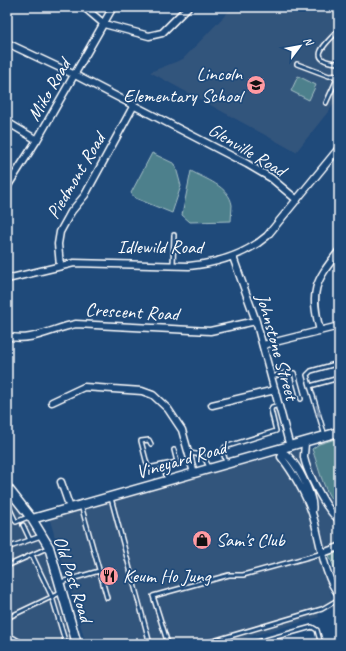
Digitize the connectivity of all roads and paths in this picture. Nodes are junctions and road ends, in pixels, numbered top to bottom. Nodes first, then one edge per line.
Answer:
1 (84, 7) edge
2 (113, 7) edge
3 (188, 7) edge
4 (104, 24) junction
5 (339, 30) edge
6 (7, 43) edge
7 (339, 62) edge
8 (297, 64) dead end
9 (75, 75) junction
10 (337, 75) edge
11 (326, 103) dead end
12 (134, 105) junction
13 (7, 122) edge
14 (37, 140) junction
15 (339, 148) edge
16 (7, 187) edge
17 (297, 200) junction
18 (174, 235) dead end
19 (339, 251) edge
20 (233, 257) junction
21 (173, 264) junction
22 (60, 266) junction
23 (7, 279) edge
24 (256, 320) junction
25 (339, 326) edge
26 (320, 331) junction
27 (7, 336) edge
28 (263, 345) junction
29 (339, 363) edge
30 (272, 377) junction
31 (339, 378) edge
32 (310, 386) junction
33 (275, 390) junction
34 (301, 399) dead end
35 (52, 402) dead end
36 (212, 405) dead end
37 (279, 405) junction
38 (339, 432) edge
39 (325, 436) junction
40 (305, 442) junction
41 (151, 444) dead end
42 (290, 447) junction
43 (174, 450) dead end
44 (282, 451) junction
45 (189, 453) junction
46 (226, 464) junction
47 (163, 465) junction
48 (210, 469) junction
49 (194, 473) junction
50 (168, 481) junction
51 (62, 482) dead end
52 (8, 492) edge
53 (110, 497) junction
54 (7, 503) edge
55 (80, 505) junction
56 (70, 508) junction
57 (31, 518) junction
58 (339, 519) edge
59 (23, 525) dead end
60 (43, 536) junction
61 (30, 540) junction
62 (49, 547) junction
63 (339, 547) edge
64 (7, 548) edge
65 (323, 553) junction
66 (32, 555) junction
67 (7, 566) edge
68 (99, 571) junction
69 (60, 583) junction
70 (62, 592) junction
71 (339, 594) edge
72 (52, 597) junction
73 (107, 598) dead end
74 (339, 599) edge
75 (7, 618) edge
76 (7, 635) edge
77 (24, 644) edge
78 (66, 644) edge
79 (77, 644) edge
80 (150, 644) edge
81 (168, 644) edge
82 (203, 644) edge
83 (251, 644) edge
84 (321, 644) edge

1 - 4 street
2 - 4 street, Miko Road
3 - 4 street
4 - 9 street, Miko Road
5 - 7 lane
6 - 9 street, Glenville Road
8 - 10 lane
9 - 12 street, Glenville Road
9 - 14 street, Miko Road
10 - 11 lane
12 - 17 street, Glenville Road
12 - 22 street, Piedmont Road
13 - 14 street
14 - 16 street, Miko Road
15 - 17 street, Idlewild Road
17 - 20 street, Idlewild Road
18 - 21 lane
19 - 26 street
20 - 21 street, Idlewild Road
20 - 24 street, Johnstone Street
21 - 22 street, Idlewild Road
22 - 23 street, Idlewild Road
24 - 27 street, Crescent Road
24 - 28 street, Johnstone Street
25 - 26 street
26 - 28 street
28 - 30 street, Johnstone Street
29 - 32 lane
30 - 33 street, Johnstone Street
30 - 34 lane
31 - 32 lane
32 -> 39 lane
33 - 36 street
33 - 37 street, Johnstone Street
35 - 45 street
37 - 42 street, Johnstone Street
37 - 46 lane
38 - 39 street, Vineyard Road
39 - 40 street, Vineyard Road
40 - 42 street, Vineyard Road
40 - 58 street
41 - 47 lane
42 - 44 street, Vineyard Road
43 - 47 lane
44 - 46 street, Vineyard Road
44 - 65 street
45 - 48 lane
45 - 49 street
46 - 48 street, Vineyard Road
47 - 50 lane
48 - 49 street, Vineyard Road
49 - 50 street, Vineyard Road
50 - 53 street, Vineyard Road
51 - 56 street
52 - 57 street, Old Post Road
53 - 55 street, Vineyard Road
53 - 80 lane
54 - 57 lane
55 - 56 street, Vineyard Road
55 - 68 lane
56 - 57 street, Vineyard Road
57 - 60 street, Old Post Road
59 - 61 lane
60 - 61 lane
60 - 62 street, Old Post Road
61 - 64 lane
62 - 66 lane
62 - 69 street, Old Post Road
63 - 65 street
65 - 71 street
65 - 81 lane
66 - 67 lane
66 - 72 lane
68 - 69 lane
68 - 73 lane
69 - 70 street, Old Post Road
70 - 72 lane
70 - 79 street, Old Post Road
72 - 75 lane
72 - 78 lane
74 - 82 lane
76 - 77 lane
83 - 84 lane

